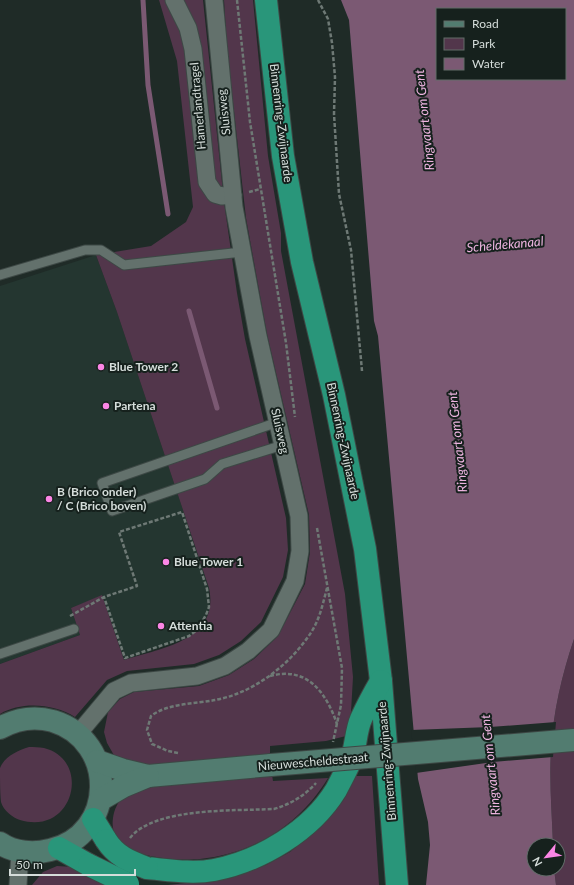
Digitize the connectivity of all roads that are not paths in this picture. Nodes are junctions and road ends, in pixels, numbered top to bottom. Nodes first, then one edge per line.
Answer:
1 (174, 0) edge
2 (214, 0) edge
3 (266, 0) edge
4 (233, 195) junction
5 (242, 252) junction
6 (0, 275) edge
7 (278, 422) junction
8 (283, 445) junction
9 (74, 629) dead end
10 (0, 654) edge
11 (381, 681) junction
12 (0, 728) edge
13 (78, 734) junction
14 (574, 740) edge
15 (97, 761) junction
16 (148, 776) junction
17 (97, 810) junction
18 (0, 843) edge
19 (59, 848) junction
20 (20, 851) junction
21 (130, 884) edge
22 (18, 885) edge
23 (397, 885) edge

1 - 4 street, Hamerlandtragel
2 - 4 street, Sluisweg
3 - 11 highway, Binnenring-Zwijnaarde
4 - 5 street, Sluisweg
5 - 6 lane
5 - 7 street, Sluisweg
7 - 8 street, Sluisweg
7 - 8 lane
8 - 13 street, Sluisweg
9 - 10 lane
11 - 17 highway, bridge
11 - 23 highway, Binnenring-Zwijnaarde
12 - 13 main road
13 - 15 main road
14 - 16 main road, Nieuwescheldestraat, bridge
15 - 16 main road, Nieuwescheldestraat
15 - 17 main road
16 - 17 main road, Nieuwescheldestraat
17 - 19 main road
18 - 20 main road
19 - 20 main road
19 - 21 highway, bridge
20 - 22 street

